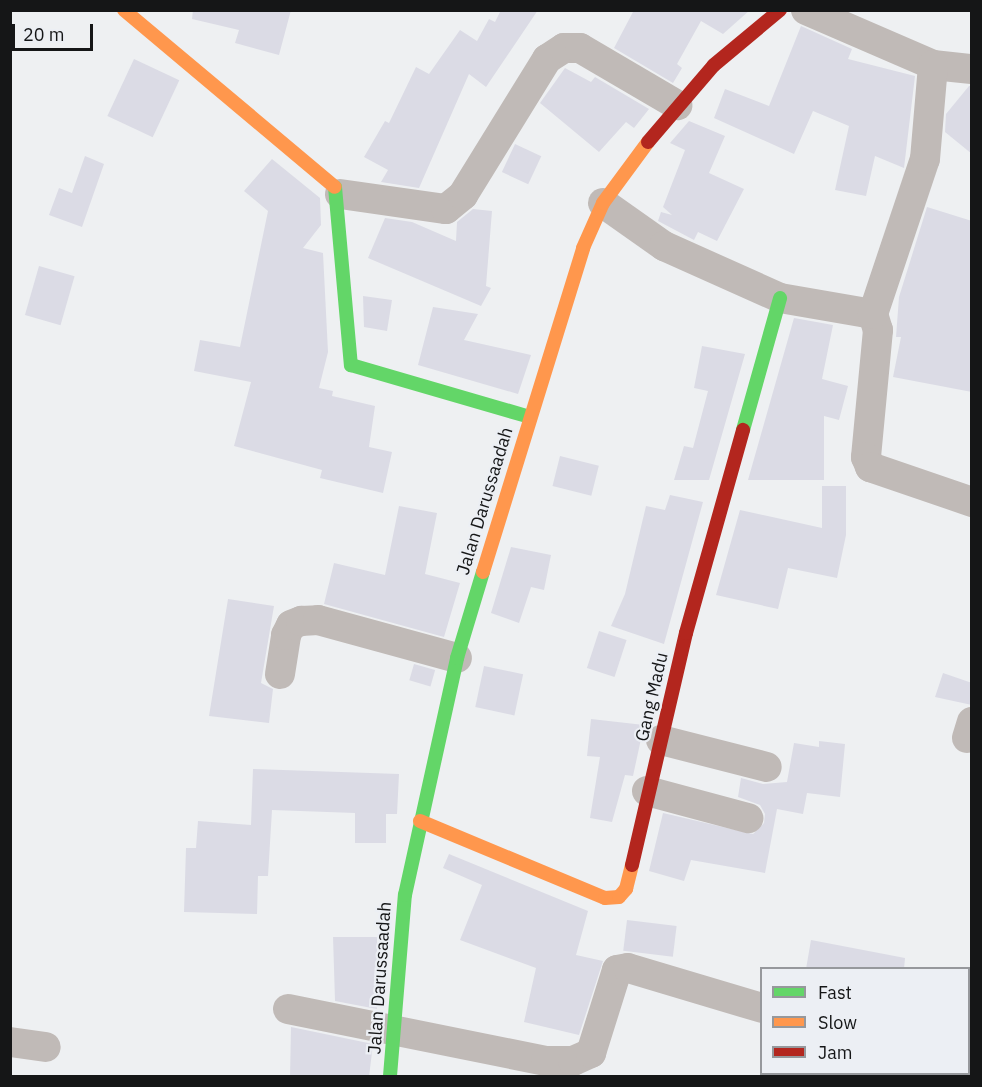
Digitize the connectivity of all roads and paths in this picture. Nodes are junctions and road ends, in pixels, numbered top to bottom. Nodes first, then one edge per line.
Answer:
1 (124, 10) edge
2 (780, 10) edge
3 (806, 10) edge
4 (933, 65) junction
5 (972, 69) edge
6 (677, 105) junction
7 (340, 195) junction
8 (603, 203) junction
9 (780, 298) junction
10 (873, 314) junction
11 (530, 417) junction
12 (972, 502) edge
13 (457, 658) junction
14 (280, 674) dead end
15 (661, 740) junction
16 (767, 767) dead end
17 (647, 791) junction
18 (748, 818) dead end
19 (420, 821) junction
20 (760, 1007) edge
21 (288, 1008) dead end
22 (395, 1031) junction
23 (10, 1042) edge
24 (46, 1047) dead end
25 (390, 1077) edge

1 - 7 street
2 - 6 street, Jalan Darussaadah
3 - 4 street
4 - 5 street
4 - 10 street
6 - 7 street
6 - 8 street, Jalan Darussaadah
7 - 11 street
8 - 9 street
8 - 11 street, Jalan Darussaadah
9 - 10 street
9 - 15 street, Gang Madu
10 - 12 street
11 - 13 street, Jalan Darussaadah
13 - 14 street
13 - 19 street, Jalan Darussaadah
15 - 16 street
15 - 17 street, Gang Madu
17 - 18 street
17 - 19 street, Gang Madu
19 - 22 street, Jalan Darussaadah
20 - 22 street
21 - 22 street
22 - 25 street, Jalan Darussaadah
23 - 24 street

